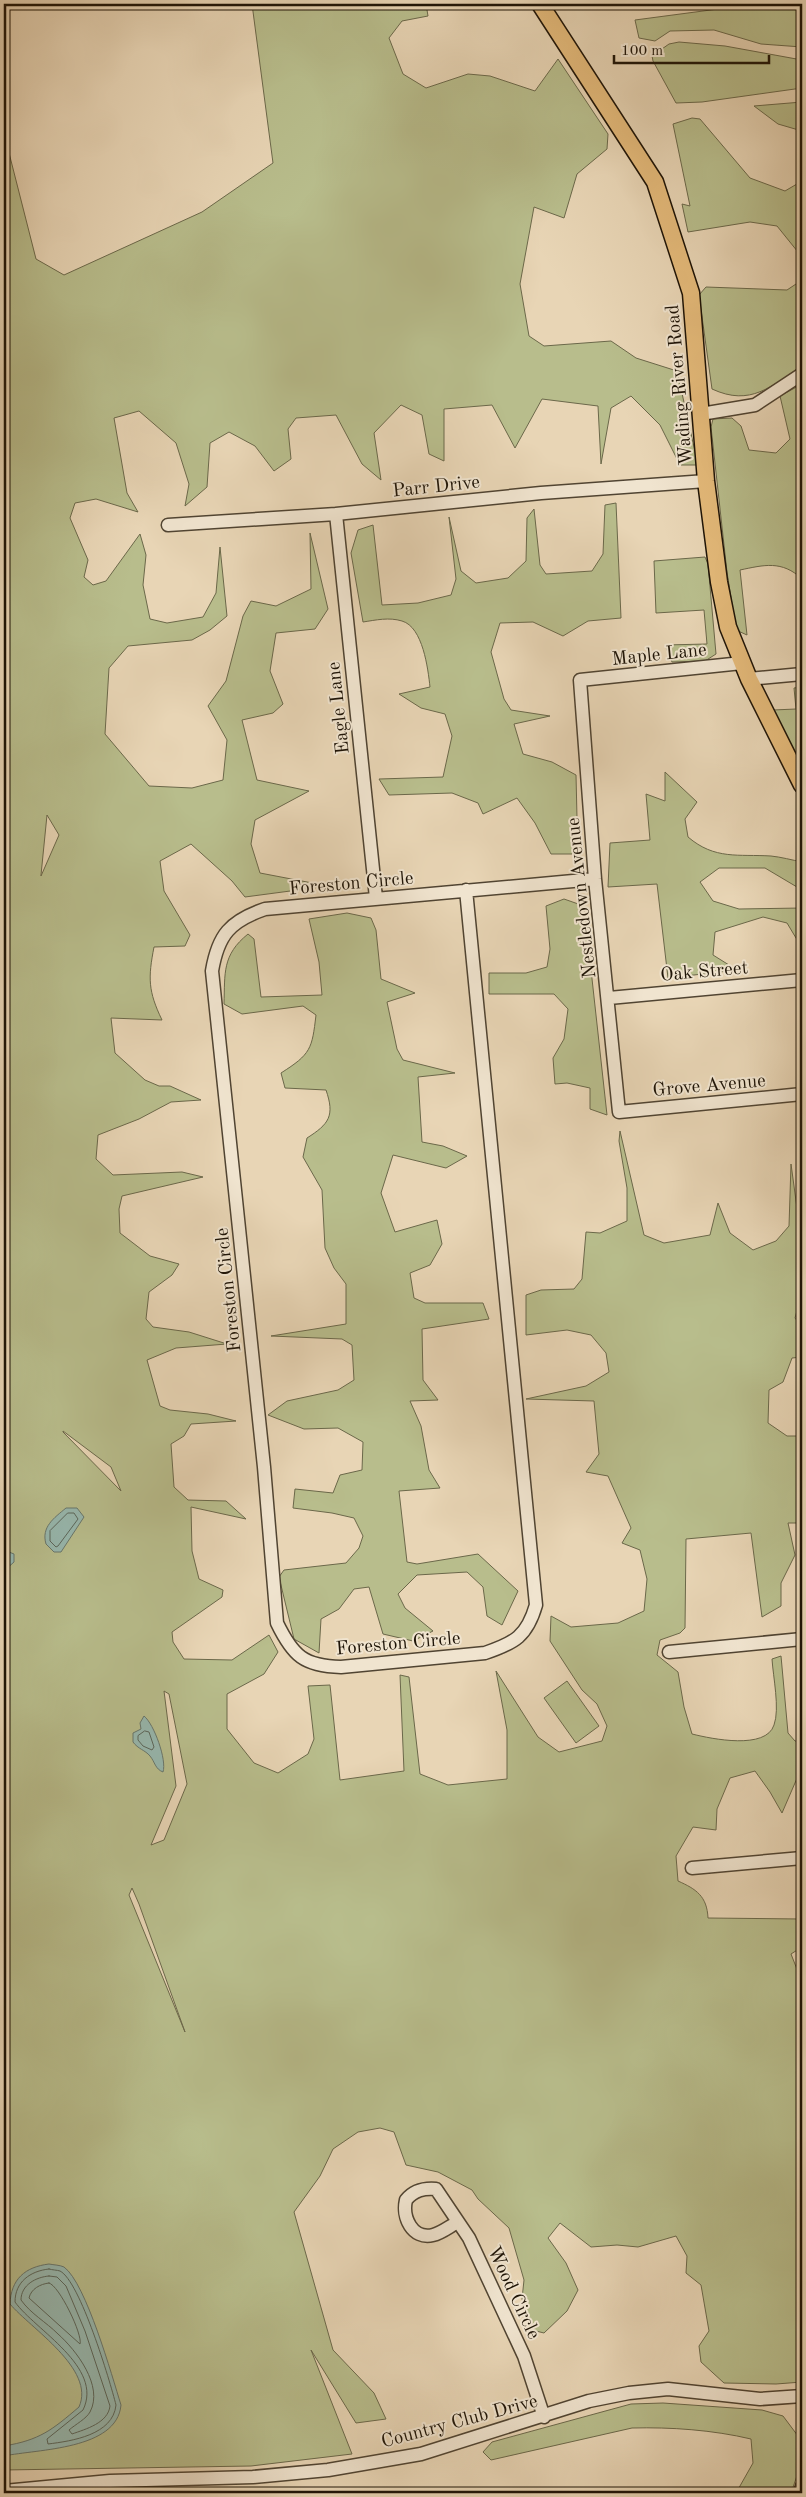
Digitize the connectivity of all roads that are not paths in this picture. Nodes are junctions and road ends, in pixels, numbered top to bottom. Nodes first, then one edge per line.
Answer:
1 (540, 4) edge
2 (802, 374) edge
3 (702, 414) junction
4 (706, 481) junction
5 (336, 514) junction
6 (168, 525) dead end
7 (742, 663) junction
8 (802, 674) edge
9 (749, 679) junction
10 (580, 680) joint
11 (802, 785) edge
12 (595, 879) junction
13 (466, 890) junction
14 (376, 898) junction
15 (802, 980) edge
16 (609, 998) junction
17 (802, 1094) edge
18 (619, 1112) joint
19 (802, 1639) edge
20 (670, 1652) dead end
21 (802, 1858) edge
22 (692, 1868) dead end
23 (458, 2222) junction
24 (802, 2396) edge
25 (544, 2417) junction
26 (802, 2486) edge
27 (4, 2491) edge
28 (800, 2493) edge

1 - 3 main road, Wading River Road
2 - 3 street
3 - 4 main road, Wading River Road
4 - 5 street, Parr Drive
4 - 7 main road, Wading River Road
5 - 6 street, Parr Drive
5 - 14 street, Eagle Lane
7 - 9 main road, Wading River Road
7 - 10 street, Maple Lane
8 - 9 street
9 - 11 main road, Wading River Road
10 - 12 street, Nestledown Avenue
12 - 13 street, Foreston Circle
12 - 16 street, Nestledown Avenue
13 - 14 street, Foreston Circle
13 - 14 street, Foreston Circle
15 - 16 street, Oak Street
16 - 18 street, Nestledown Avenue
17 - 18 street, Grove Avenue
19 - 20 street
21 - 22 street
23 - 23 street, Wood Circle
23 - 25 street, Wood Circle
24 - 25 street, Country Club Drive
25 - 27 street, Country Club Drive
26 - 28 street

